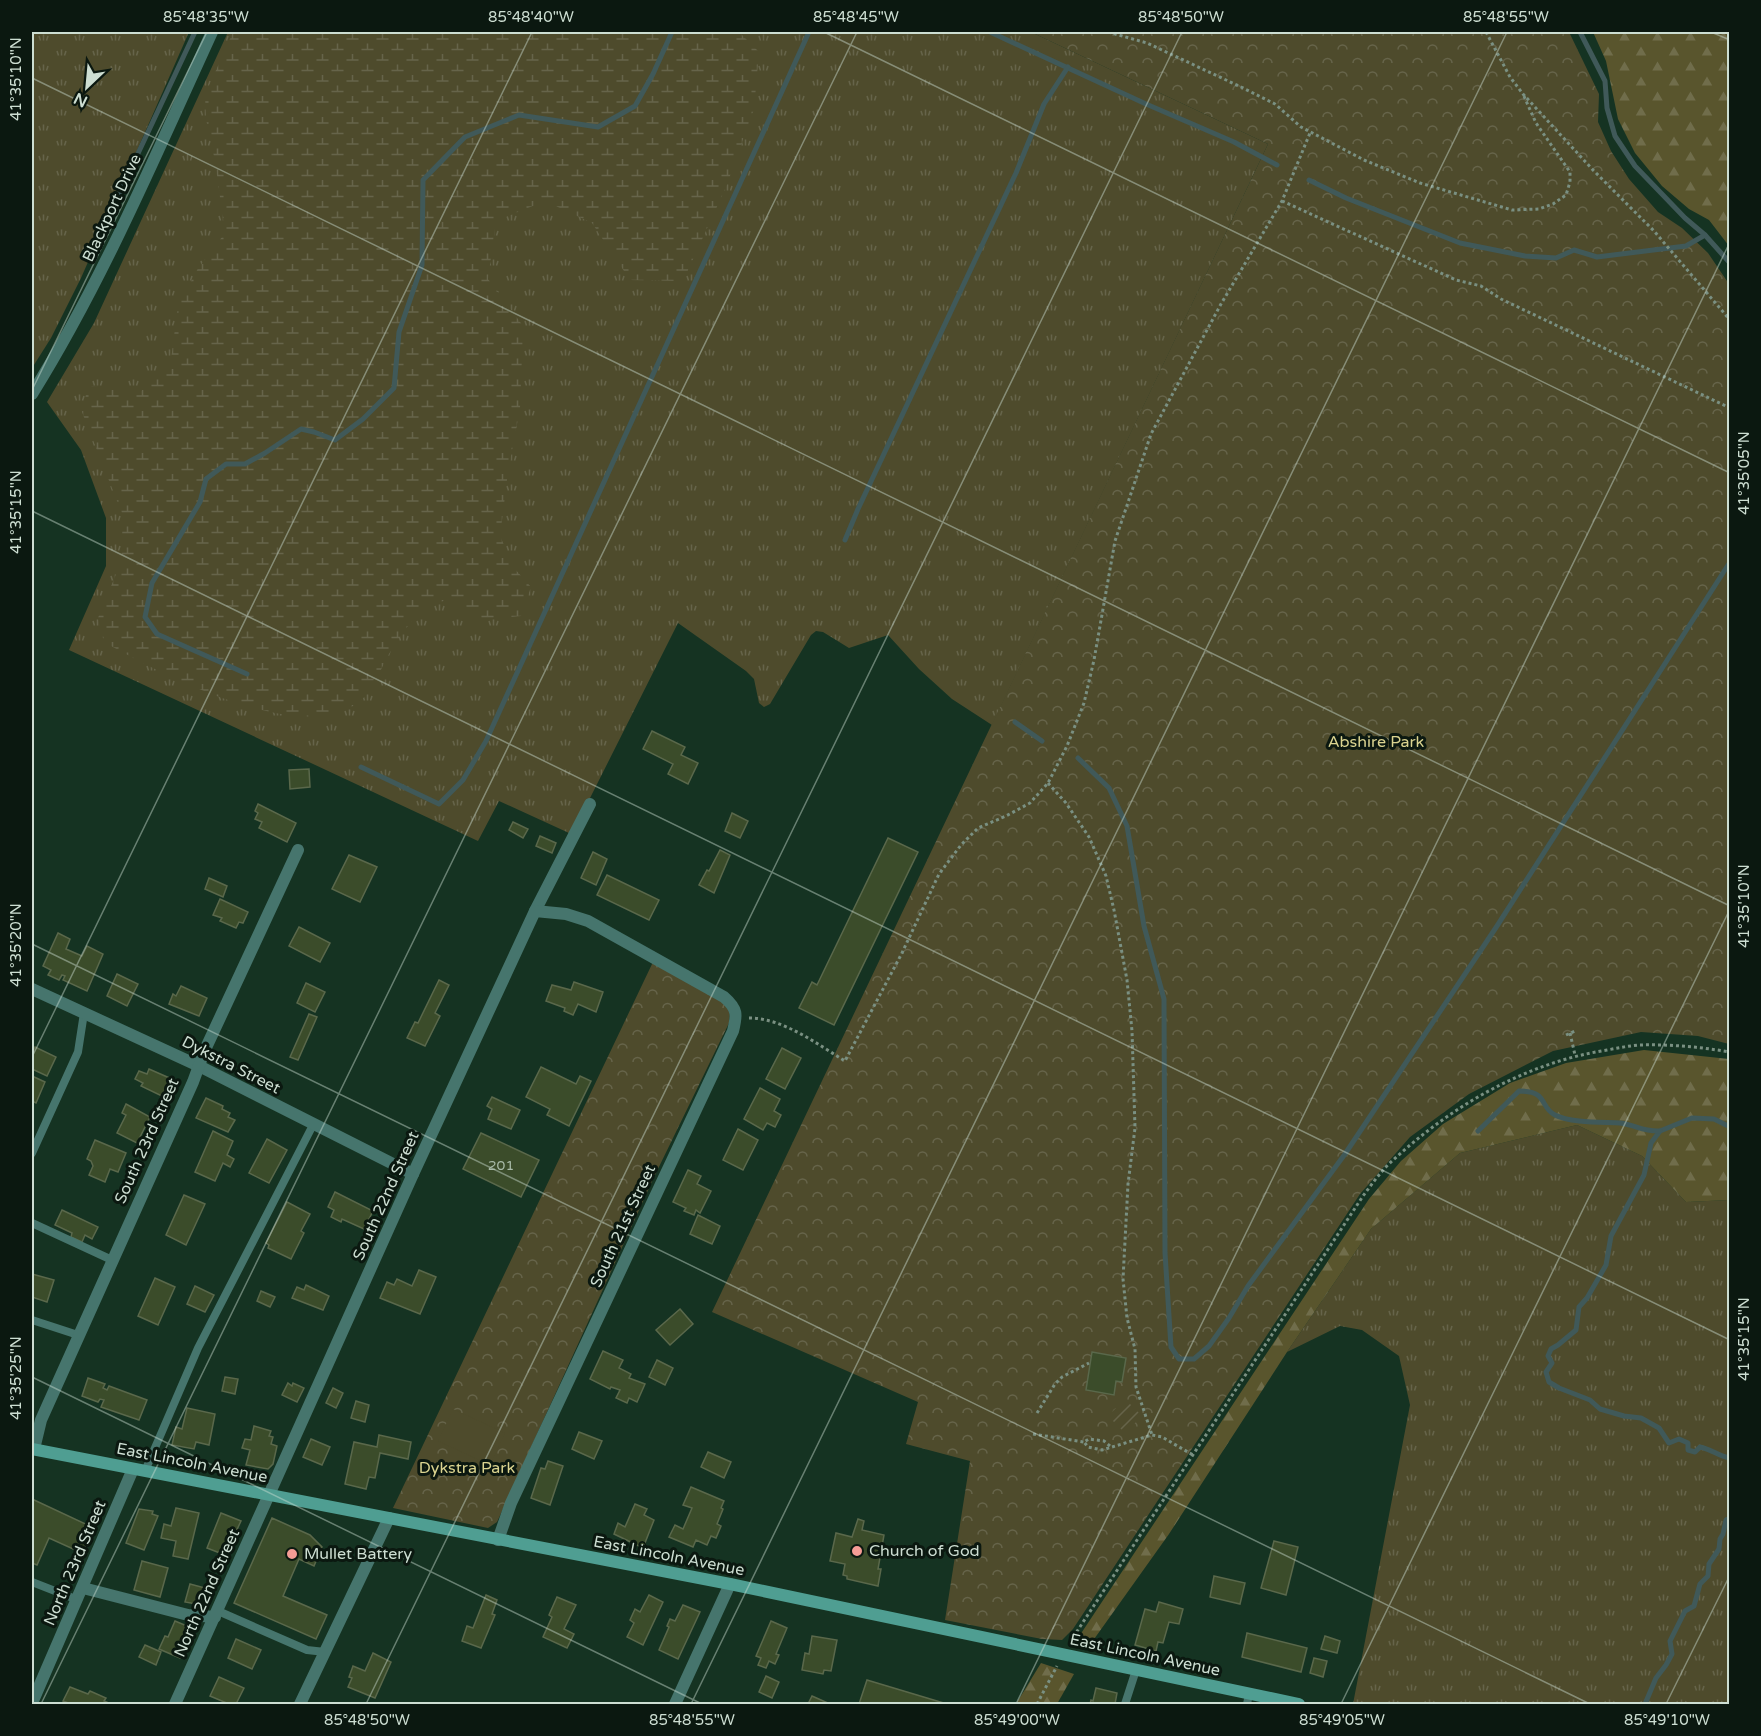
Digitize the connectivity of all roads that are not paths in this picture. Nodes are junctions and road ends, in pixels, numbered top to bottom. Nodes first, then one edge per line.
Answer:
1 (212, 32) edge
2 (32, 394) edge
3 (590, 804) dead end
4 (298, 850) dead end
5 (535, 911) junction
6 (32, 989) edge
7 (84, 1013) junction
8 (199, 1066) junction
9 (313, 1125) junction
10 (32, 1153) edge
11 (413, 1174) junction
12 (32, 1223) edge
13 (112, 1260) junction
14 (32, 1320) edge
15 (78, 1335) junction
16 (32, 1451) edge
17 (139, 1470) junction
18 (269, 1495) junction
19 (389, 1518) junction
20 (498, 1540) junction
21 (32, 1582) edge
22 (730, 1584) junction
23 (80, 1594) junction
24 (216, 1614) junction
25 (325, 1652) junction
26 (1136, 1670) junction
27 (1248, 1699) edge
28 (32, 1704) edge
29 (175, 1704) edge
30 (300, 1704) edge
31 (675, 1704) edge
32 (1125, 1704) edge
33 (1299, 1704) edge

1 - 2 street, Blackport Drive
3 - 5 street, South 22nd Street
4 - 8 street, South 23rd Street
5 - 11 street, South 22nd Street
5 - 20 street, South 21st Street
6 - 7 street, Dykstra Street
7 - 8 street, Dykstra Street
7 - 10 lane
8 - 9 street, Dykstra Street
8 - 13 street, South 23rd Street
9 - 11 street, Dykstra Street
9 - 17 lane
11 - 18 street, South 22nd Street
12 - 13 lane
13 - 15 street, South 23rd Street
14 - 15 lane
15 - 16 street, South 23rd Street
16 - 17 main road, East Lincoln Avenue
17 - 18 main road, East Lincoln Avenue
17 - 23 street, North 23rd Street
18 - 19 main road, East Lincoln Avenue
18 - 24 street, North 22nd Street
19 - 20 main road, East Lincoln Avenue
19 - 25 street
20 - 22 main road, East Lincoln Avenue
21 - 23 lane
22 - 26 main road, East Lincoln Avenue
22 - 31 street
23 - 24 street
23 - 28 street, North 23rd Street
24 - 25 lane
24 - 29 street, North 22nd Street
25 - 30 street
26 - 27 main road, East Lincoln Avenue
26 - 32 lane
27 - 33 main road, East Lincoln Avenue

